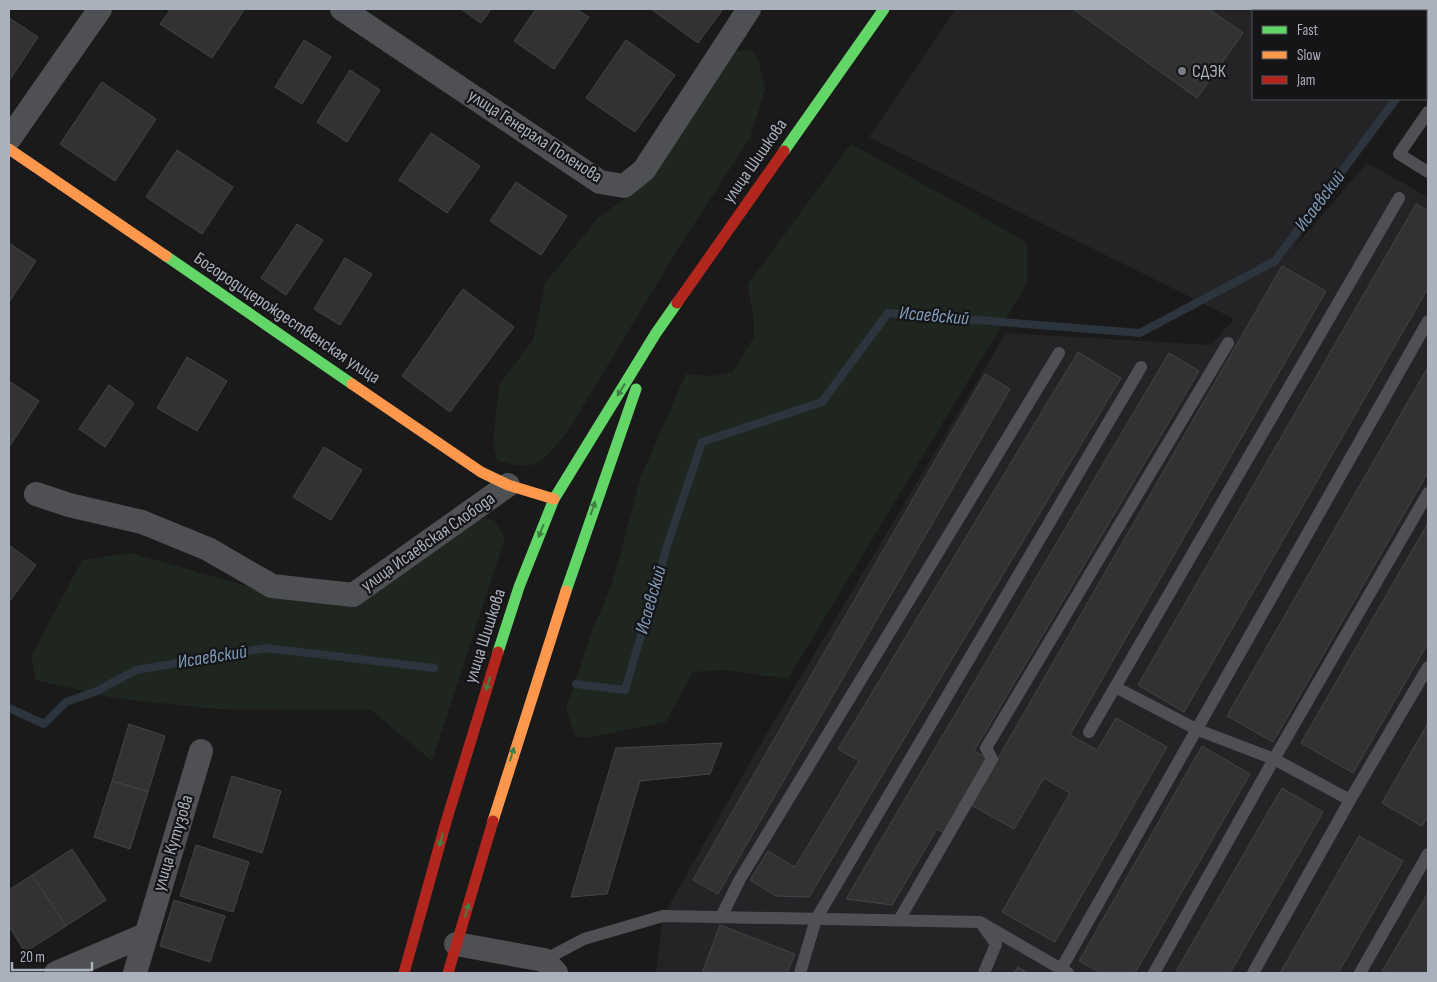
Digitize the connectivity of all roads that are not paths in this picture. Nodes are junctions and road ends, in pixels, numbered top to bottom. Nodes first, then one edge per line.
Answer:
1 (100, 9) edge
2 (342, 9) edge
3 (749, 9) edge
4 (884, 9) edge
5 (1428, 112) edge
6 (9, 140) edge
7 (9, 149) edge
8 (1428, 172) edge
9 (1399, 198) dead end
10 (1428, 321) edge
11 (656, 334) junction
12 (1228, 343) dead end
13 (1059, 353) dead end
14 (1141, 367) dead end
15 (508, 485) junction
16 (1428, 493) edge
17 (36, 494) dead end
18 (554, 499) junction
19 (1428, 667) edge
20 (1115, 687) junction
21 (1198, 730) junction
22 (1089, 732) dead end
23 (201, 751) dead end
24 (1274, 760) junction
25 (1350, 800) junction
26 (1428, 854) edge
27 (721, 917) junction
28 (816, 919) junction
29 (899, 920) junction
30 (980, 922) junction
31 (145, 935) junction
32 (456, 944) junction
33 (550, 967) edge
34 (1065, 971) edge
35 (56, 973) edge
36 (135, 973) edge
37 (404, 973) edge
38 (448, 973) edge
39 (800, 973) edge
40 (984, 973) edge
41 (1154, 973) edge
42 (1253, 973) edge
43 (1360, 973) edge

1 - 6 street
2 - 3 street, улица Генерала Поленова
4 - 11 main road, улица Шишкова
5 - 8 lane
7 - 15 main road, Богородицерождественская улица
9 - 20 lane
10 - 21 lane
11 -> 18 main road, улица Шишкова
32 -> 11 main road, улица Шишкова
12 - 29 lane
13 - 27 lane
14 - 28 lane
15 - 17 street, улица Исаевская Слобода
15 - 18 main road, Богородицерождественская улица
16 - 24 lane
18 -> 37 main road, улица Шишкова
19 - 25 lane
20 - 21 lane
20 - 22 lane
21 - 24 lane
21 - 34 lane
23 - 31 street, улица Кутузова
24 - 25 lane
24 - 41 lane
25 - 42 lane
26 - 43 lane
27 - 28 lane
27 - 33 lane
28 - 29 lane
28 - 39 lane
29 - 30 lane
30 - 34 lane
30 - 40 lane
31 - 35 street
31 - 36 street, улица Кутузова
32 - 33 street
32 - 38 main road, улица Шишкова

